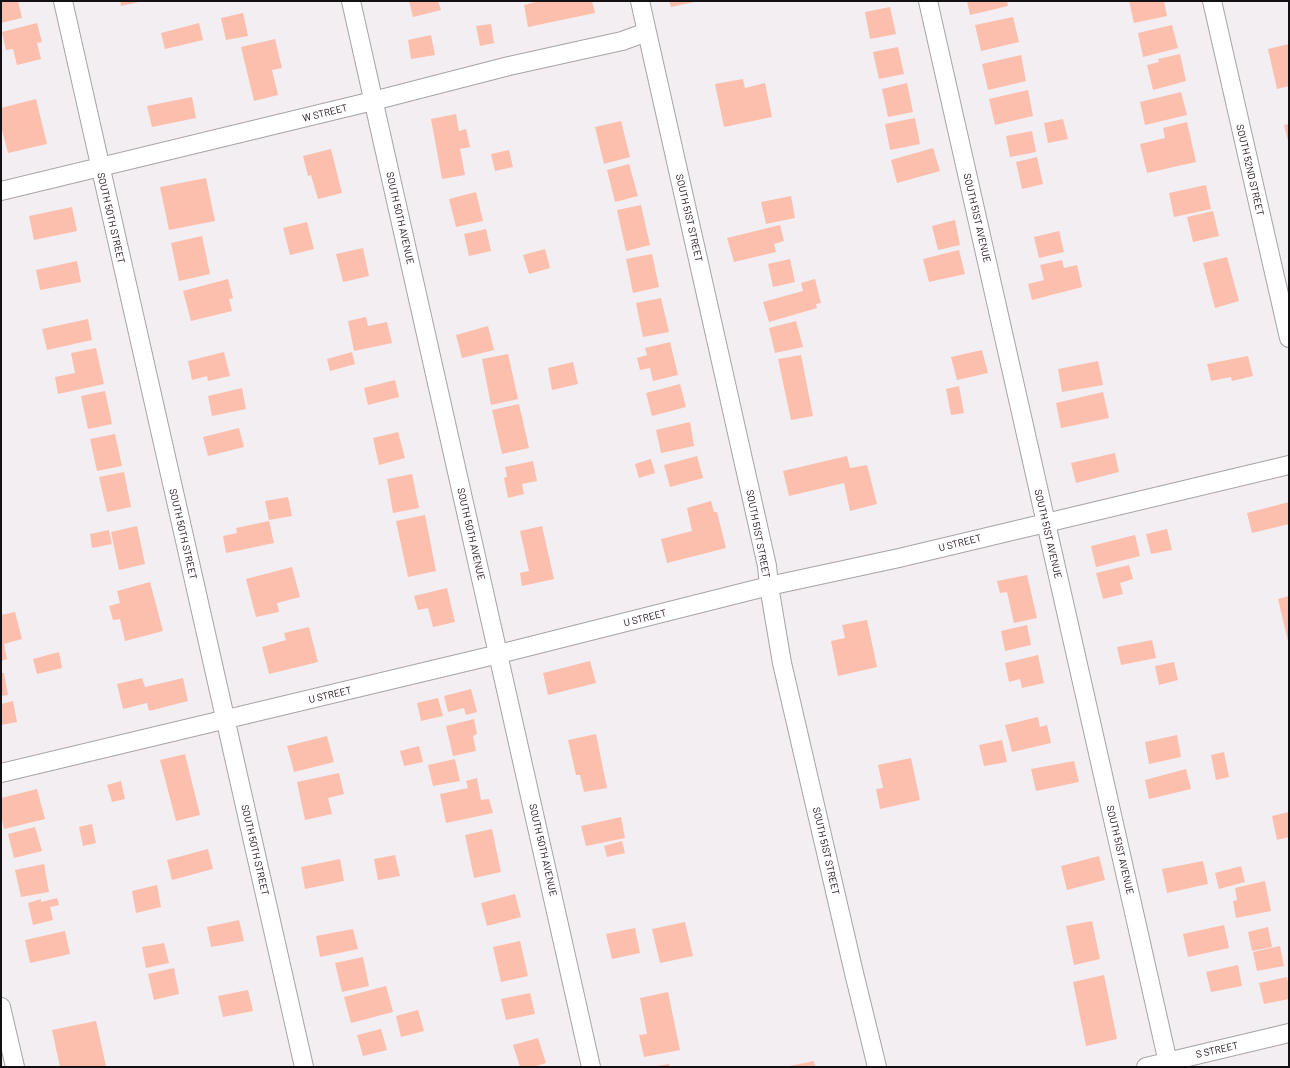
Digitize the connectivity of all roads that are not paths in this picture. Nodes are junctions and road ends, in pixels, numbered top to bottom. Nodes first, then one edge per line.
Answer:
1 (62, 1) edge
2 (351, 1) edge
3 (640, 1) edge
4 (928, 1) edge
5 (1212, 1) edge
6 (647, 32) junction
7 (374, 101) junction
8 (100, 168) junction
9 (1, 191) edge
10 (1289, 338) edge
11 (1289, 465) edge
12 (1046, 522) junction
13 (769, 586) junction
14 (499, 654) junction
15 (225, 719) junction
16 (1, 773) edge
17 (1, 1007) edge
18 (1289, 1033) edge
19 (1169, 1064) edge
20 (15, 1067) edge
21 (304, 1067) edge
22 (591, 1067) edge
23 (877, 1067) edge
24 (1146, 1067) edge

1 - 8 street, SOUTH 50TH STREET
2 - 7 street, SOUTH 50TH AVENUE
3 - 6 street, SOUTH 51ST STREET
4 - 12 street, SOUTH 51ST AVENUE
5 - 10 street, SOUTH 52ND STREET
6 - 7 street, W STREET
6 - 13 street, SOUTH 51ST STREET
7 - 8 street, W STREET
7 - 14 street, SOUTH 50TH AVENUE
8 - 9 street, W STREET
8 - 15 street, SOUTH 50TH STREET
11 - 12 street, U STREET
12 - 13 street, U STREET
12 - 19 street, SOUTH 51ST AVENUE
13 - 14 street, U STREET
13 - 23 street, SOUTH 51ST STREET
14 - 15 street, U STREET
14 - 22 street, SOUTH 50TH AVENUE
15 - 16 street, U STREET
15 - 21 street, SOUTH 50TH STREET
17 - 20 street
18 - 19 street, S STREET
19 - 24 street, S STREET

